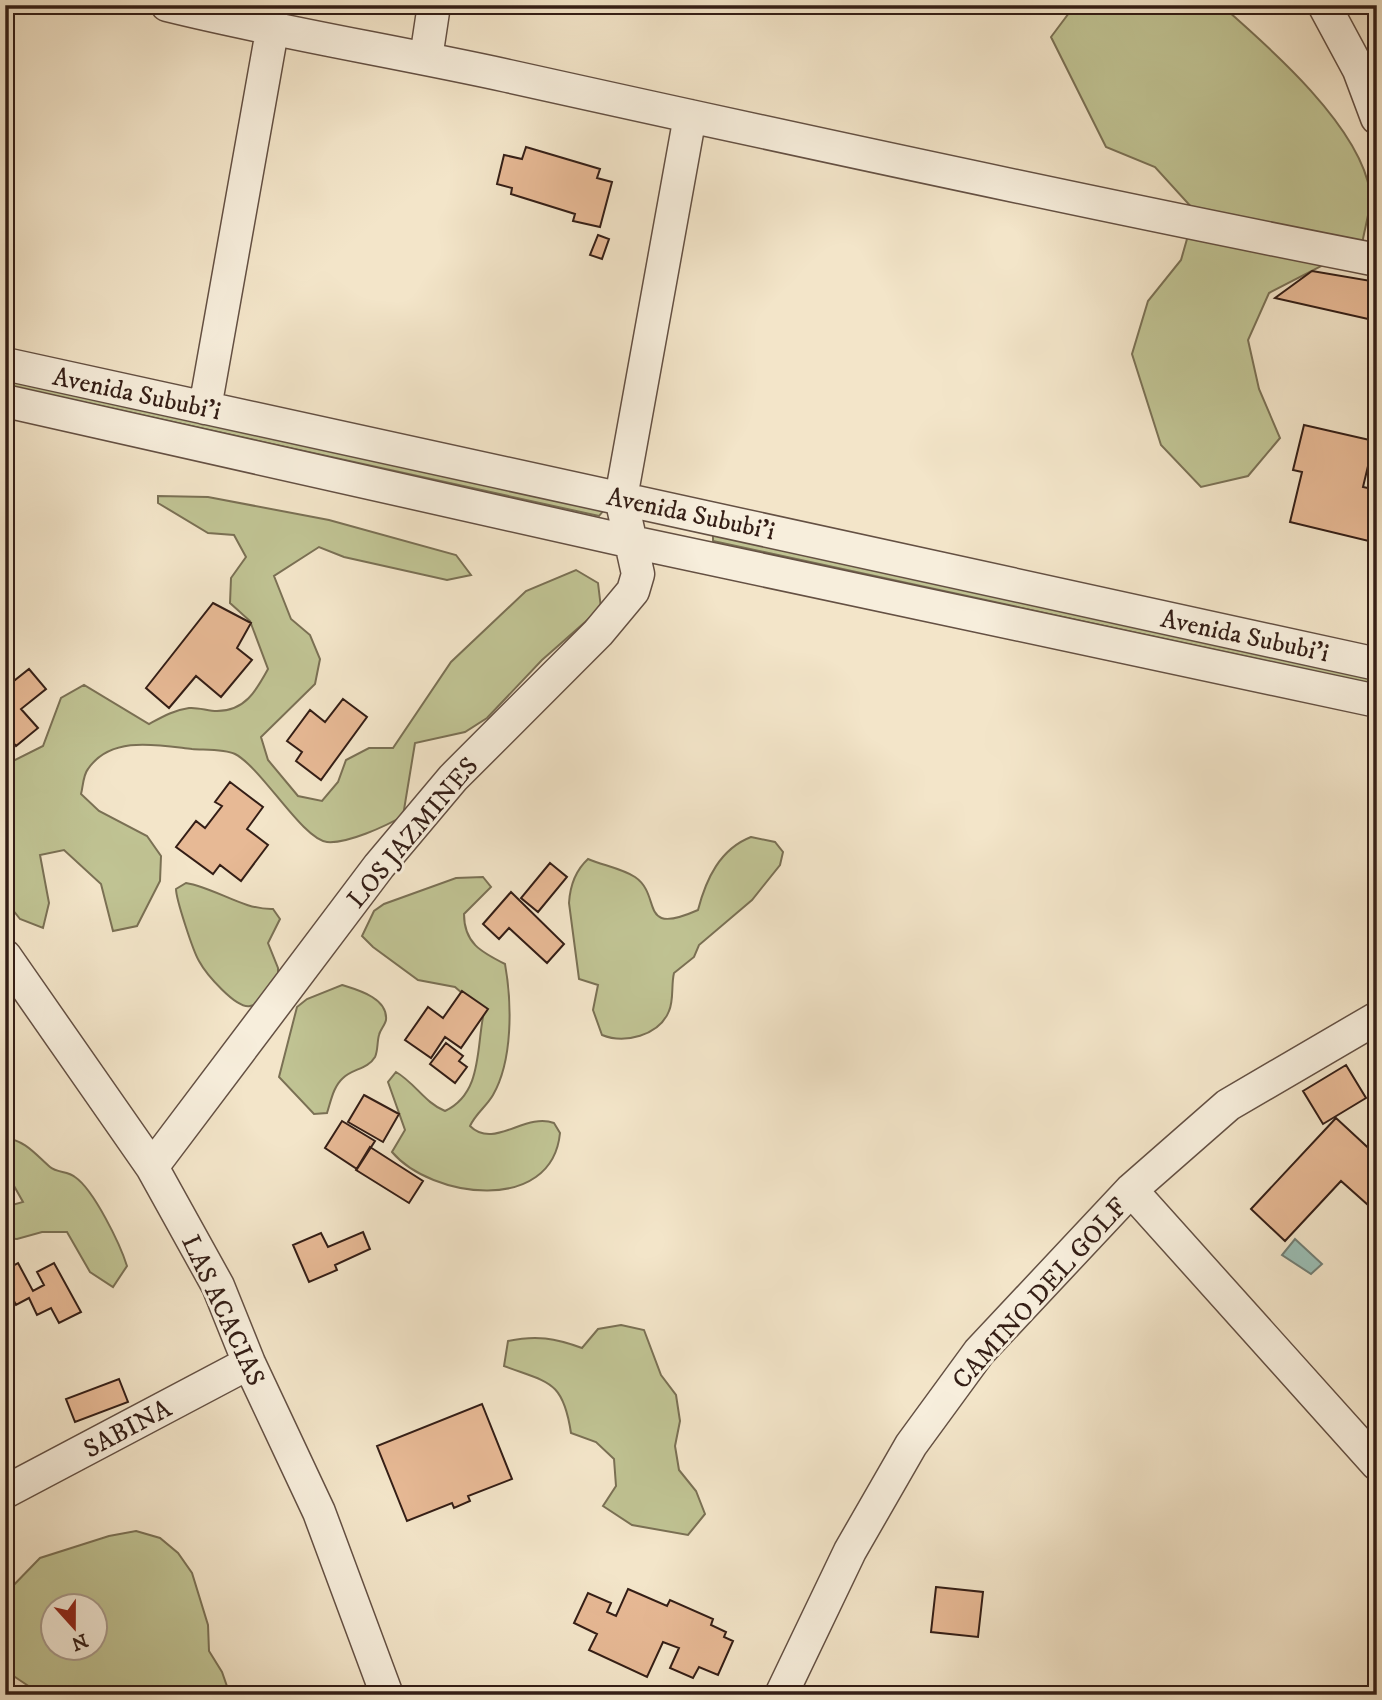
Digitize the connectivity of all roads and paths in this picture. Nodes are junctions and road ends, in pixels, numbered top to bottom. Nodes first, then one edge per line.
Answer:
1 (167, 5) edge
2 (435, 5) edge
3 (1324, 5) edge
4 (272, 32) junction
5 (426, 58) junction
6 (690, 116) junction
7 (1377, 118) edge
8 (1377, 260) edge
9 (5, 364) edge
10 (5, 401) edge
11 (205, 408) junction
12 (621, 498) junction
13 (632, 542) junction
14 (1377, 664) edge
15 (1377, 701) edge
16 (5, 956) edge
17 (1377, 1018) edge
18 (152, 1167) junction
19 (1131, 1191) junction
20 (249, 1363) junction
21 (1377, 1464) edge
22 (5, 1492) edge
23 (387, 1695) edge
24 (780, 1695) edge

1 - 4 street
2 - 5 street
3 - 7 street
4 - 5 street
4 - 11 street
5 - 6 street
6 - 8 street
6 - 12 street
9 - 11 street, Avenida Sububi'i
10 - 13 street, Avenida Sububi'i
11 - 12 street, Avenida Sububi'i
12 - 13 street, LOS JAZMINES
12 - 14 street, Avenida Sububi'i
13 - 15 street, Avenida Sububi'i
13 - 18 street, LOS JAZMINES
16 - 18 street, LAS ACACIAS
17 - 19 street, CAMINO DEL GOLF
18 - 20 street, LAS ACACIAS
19 - 21 street
19 - 24 street, CAMINO DEL GOLF
20 - 22 street, SABINA
20 - 23 street, LAS ACACIAS

